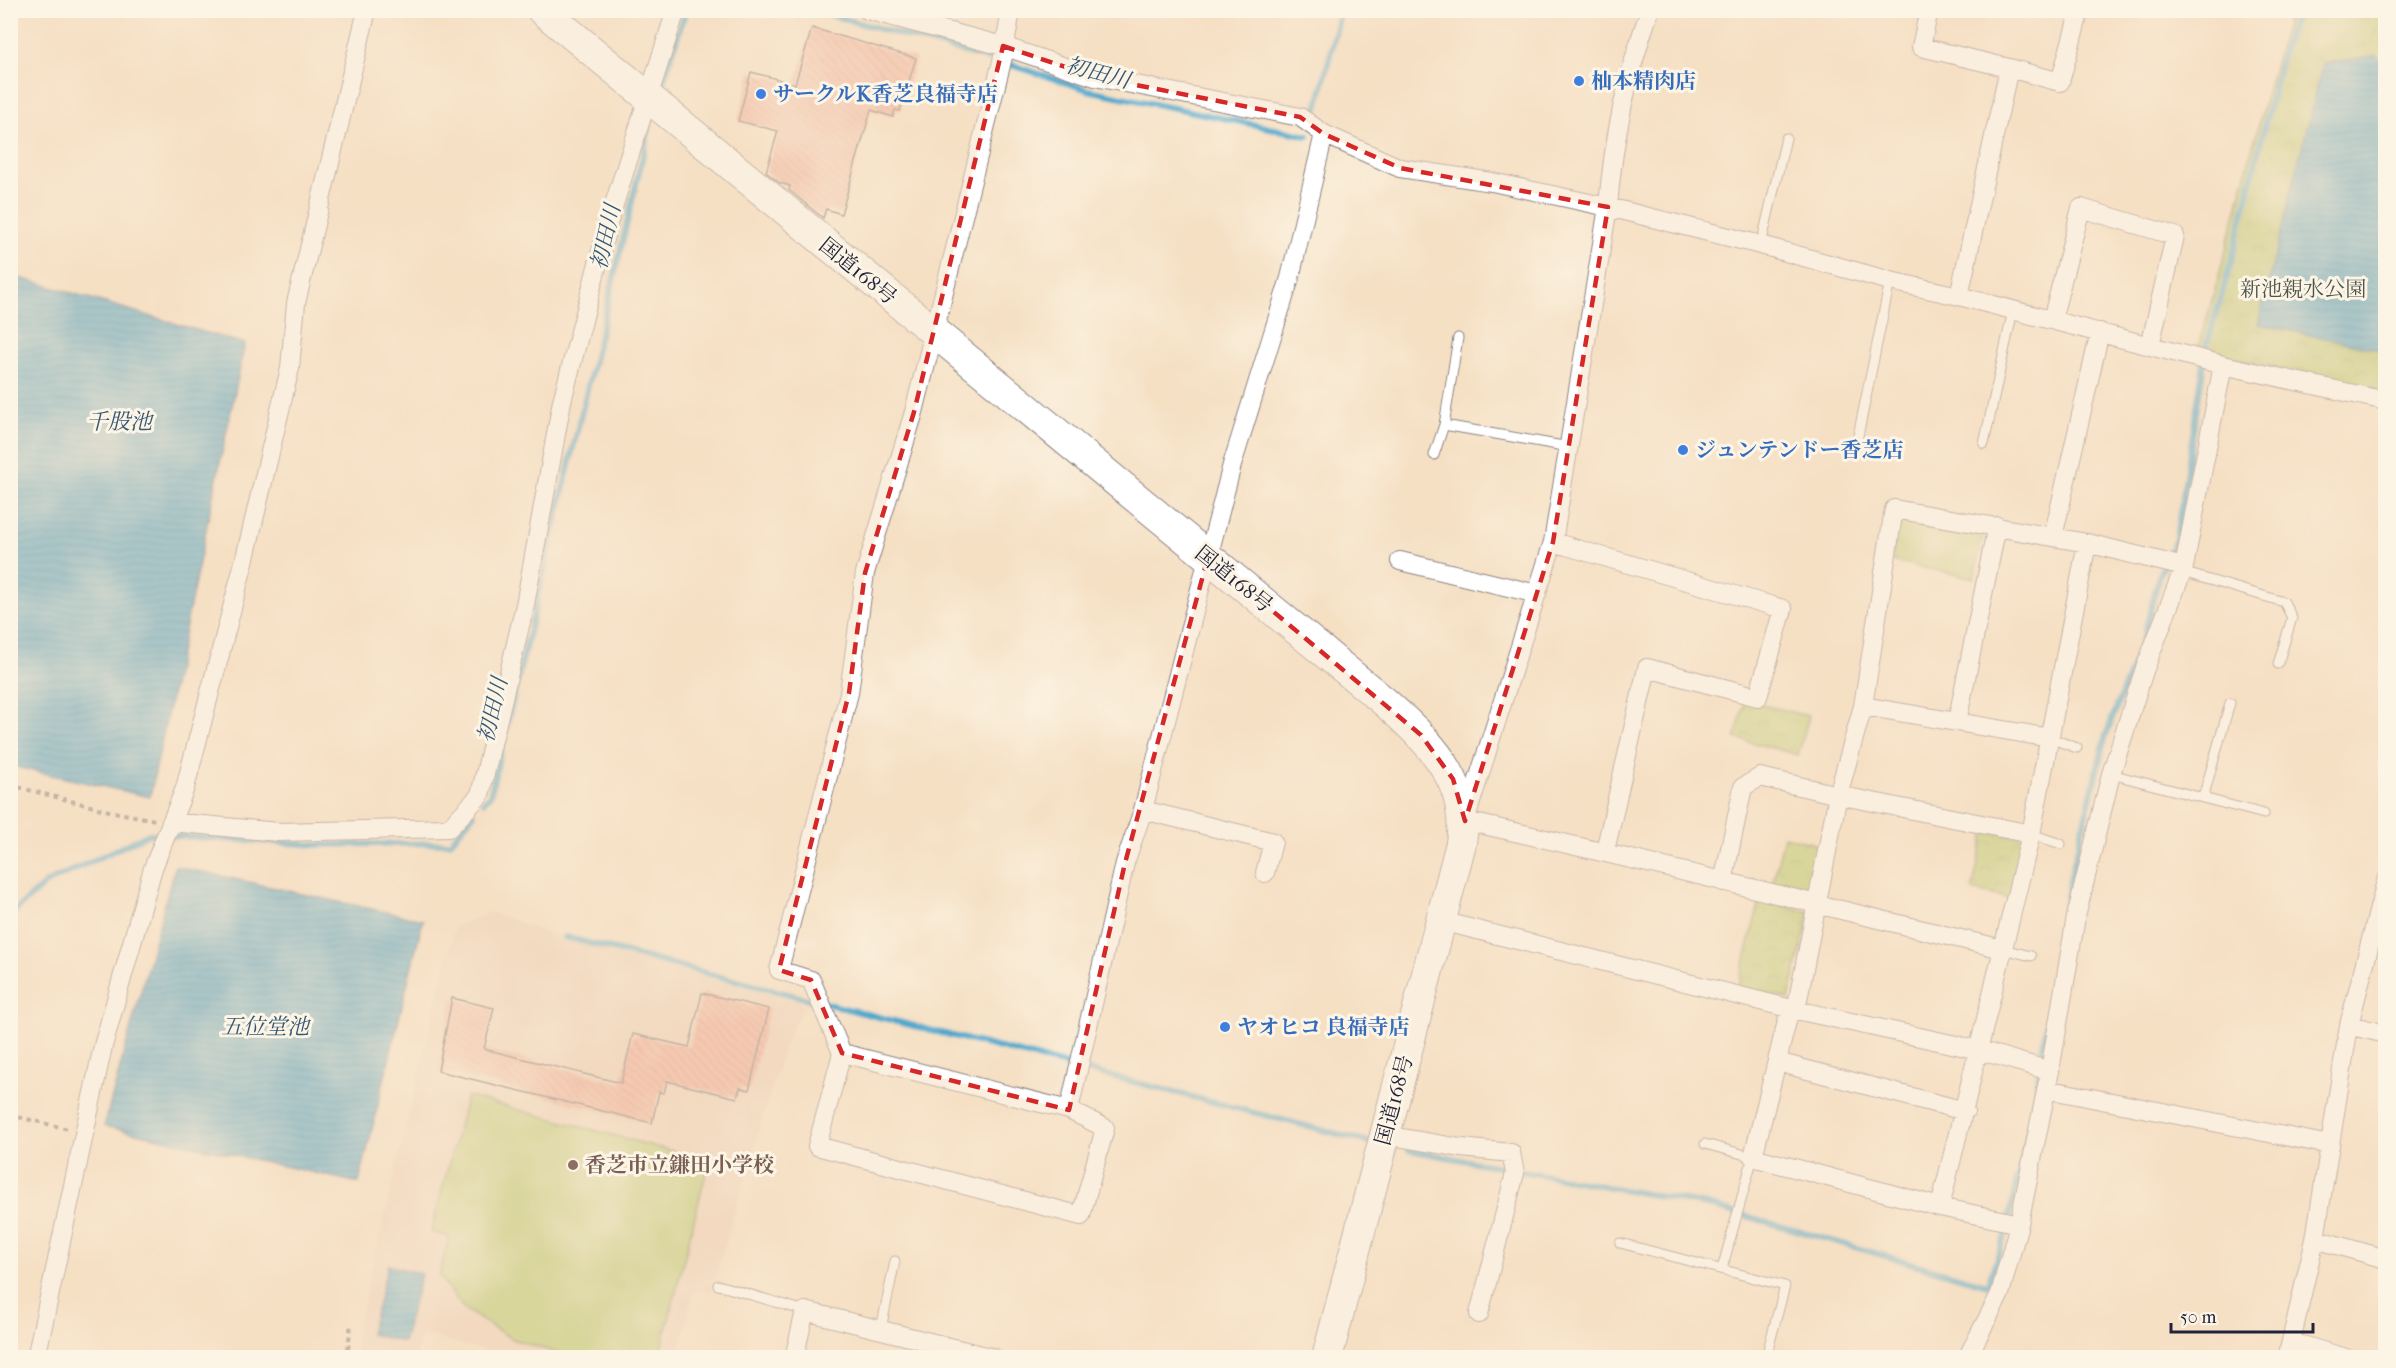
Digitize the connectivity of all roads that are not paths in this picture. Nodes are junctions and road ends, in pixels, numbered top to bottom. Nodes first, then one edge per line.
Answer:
1 (367, 10) edge
2 (542, 10) edge
3 (676, 10) edge
4 (867, 10) edge
5 (1011, 10) edge
6 (1650, 10) edge
7 (1929, 10) edge
8 (2080, 10) edge
9 (1002, 57) junction
10 (2009, 68) junction
11 (649, 99) junction
12 (1324, 134) junction
13 (1786, 138) dead end
14 (1608, 207) junction
15 (1761, 245) junction
16 (1890, 281) junction
17 (1959, 296) junction
18 (2013, 310) junction
19 (2052, 320) junction
20 (933, 331) junction
21 (2100, 332) junction
22 (1458, 338) dead end
23 (2150, 346) junction
24 (2223, 365) junction
25 (2385, 401) edge
26 (1444, 426) junction
27 (1858, 436) dead end
28 (1983, 444) dead end
29 (1569, 447) junction
30 (1434, 455) dead end
31 (1997, 526) junction
32 (2053, 537) junction
33 (1553, 542) junction
34 (2087, 543) junction
35 (1208, 557) junction
36 (1400, 561) dead end
37 (2183, 570) junction
38 (1537, 594) junction
39 (2278, 664) dead end
40 (2230, 703) dead end
41 (1863, 705) junction
42 (1957, 722) junction
43 (2050, 738) junction
44 (2077, 748) dead end
45 (2111, 774) junction
46 (1838, 795) junction
47 (2203, 798) junction
48 (1143, 810) junction
49 (2264, 814) dead end
50 (1465, 821) junction
51 (167, 830) junction
52 (2031, 834) junction
53 (2061, 844) dead end
54 (1605, 852) junction
55 (1265, 873) dead end
56 (2385, 881) edge
57 (1723, 882) junction
58 (1817, 906) junction
59 (1441, 921) junction
60 (2003, 949) junction
61 (2031, 956) dead end
62 (1793, 1010) junction
63 (2349, 1025) junction
64 (2385, 1034) edge
65 (1979, 1050) junction
66 (842, 1053) junction
67 (1777, 1062) junction
68 (2050, 1071) junction
69 (2046, 1089) junction
70 (1070, 1110) junction
71 (1965, 1111) junction
72 (1385, 1135) junction
73 (1705, 1144) dead end
74 (2330, 1145) junction
75 (1753, 1157) junction
76 (1940, 1207) junction
77 (2019, 1224) junction
78 (2315, 1239) junction
79 (1620, 1243) dead end
80 (2385, 1259) edge
81 (895, 1261) dead end
82 (1722, 1269) junction
83 (718, 1284) dead end
84 (806, 1311) junction
85 (1479, 1314) dead end
86 (881, 1329) junction
87 (2289, 1350) edge
88 (1766, 1357) edge
89 (36, 1358) edge
90 (794, 1358) edge
91 (994, 1358) edge
92 (1327, 1358) edge
93 (1967, 1358) edge
94 (2346, 1358) edge

1 - 51 street
2 - 11 highway, 国道168号
3 - 11 street
4 - 9 street
5 - 9 street
6 - 14 street
7 - 10 street
8 - 10 street
9 - 12 street
9 - 20 street
10 - 17 street
11 - 20 highway, 国道168号
11 - 51 street
12 - 14 street
12 - 35 street
13 - 15 lane
14 - 15 street
14 - 29 street
15 - 16 street
16 - 17 street
16 - 27 lane
17 - 18 street
18 - 19 street
18 - 28 lane
19 - 21 street
19 - 23 street
20 - 35 highway, 国道168号
20 - 66 street
21 - 23 street
21 - 32 street
22 - 26 lane
23 - 24 street
24 - 25 street
24 - 37 street
26 - 29 lane
26 - 30 lane
29 - 33 street
31 - 32 street
31 - 41 street
31 - 42 street
32 - 34 street
33 - 38 street
33 - 54 street
34 - 37 street
34 - 43 street
35 - 48 street
35 - 50 highway, 国道168号
36 - 38 street
37 - 39 lane
37 - 45 street
38 - 50 street
40 - 47 lane
41 - 42 street
41 - 46 street
42 - 43 street
43 - 44 lane
43 - 52 street
45 - 47 lane
45 - 68 street
46 - 52 street
46 - 57 street
46 - 58 street
47 - 49 lane
48 - 55 street
48 - 70 street
50 - 54 street
50 - 59 highway, 国道168号
51 - 89 street
52 - 53 lane
52 - 60 street
54 - 57 street
56 - 63 street
57 - 58 street
58 - 60 street
58 - 62 street
59 - 62 street
59 - 72 highway, 国道168号
60 - 61 lane
60 - 65 street
62 - 65 street
62 - 67 street
63 - 64 street
63 - 74 street
65 - 68 street
65 - 71 street
66 - 70 street
66 - 70 street
67 - 71 street
67 - 75 street
68 - 69 street
69 - 74 street
69 - 77 street
71 - 76 street
72 - 85 street
72 - 92 highway, 国道168号
73 - 75 lane
74 - 78 street
75 - 76 street
75 - 82 lane
76 - 77 street
77 - 93 street
78 - 80 street
78 - 87 street
79 - 82 lane
81 - 86 lane
82 - 88 lane
83 - 84 lane
84 - 86 street
84 - 90 street
86 - 91 street
87 - 94 street

